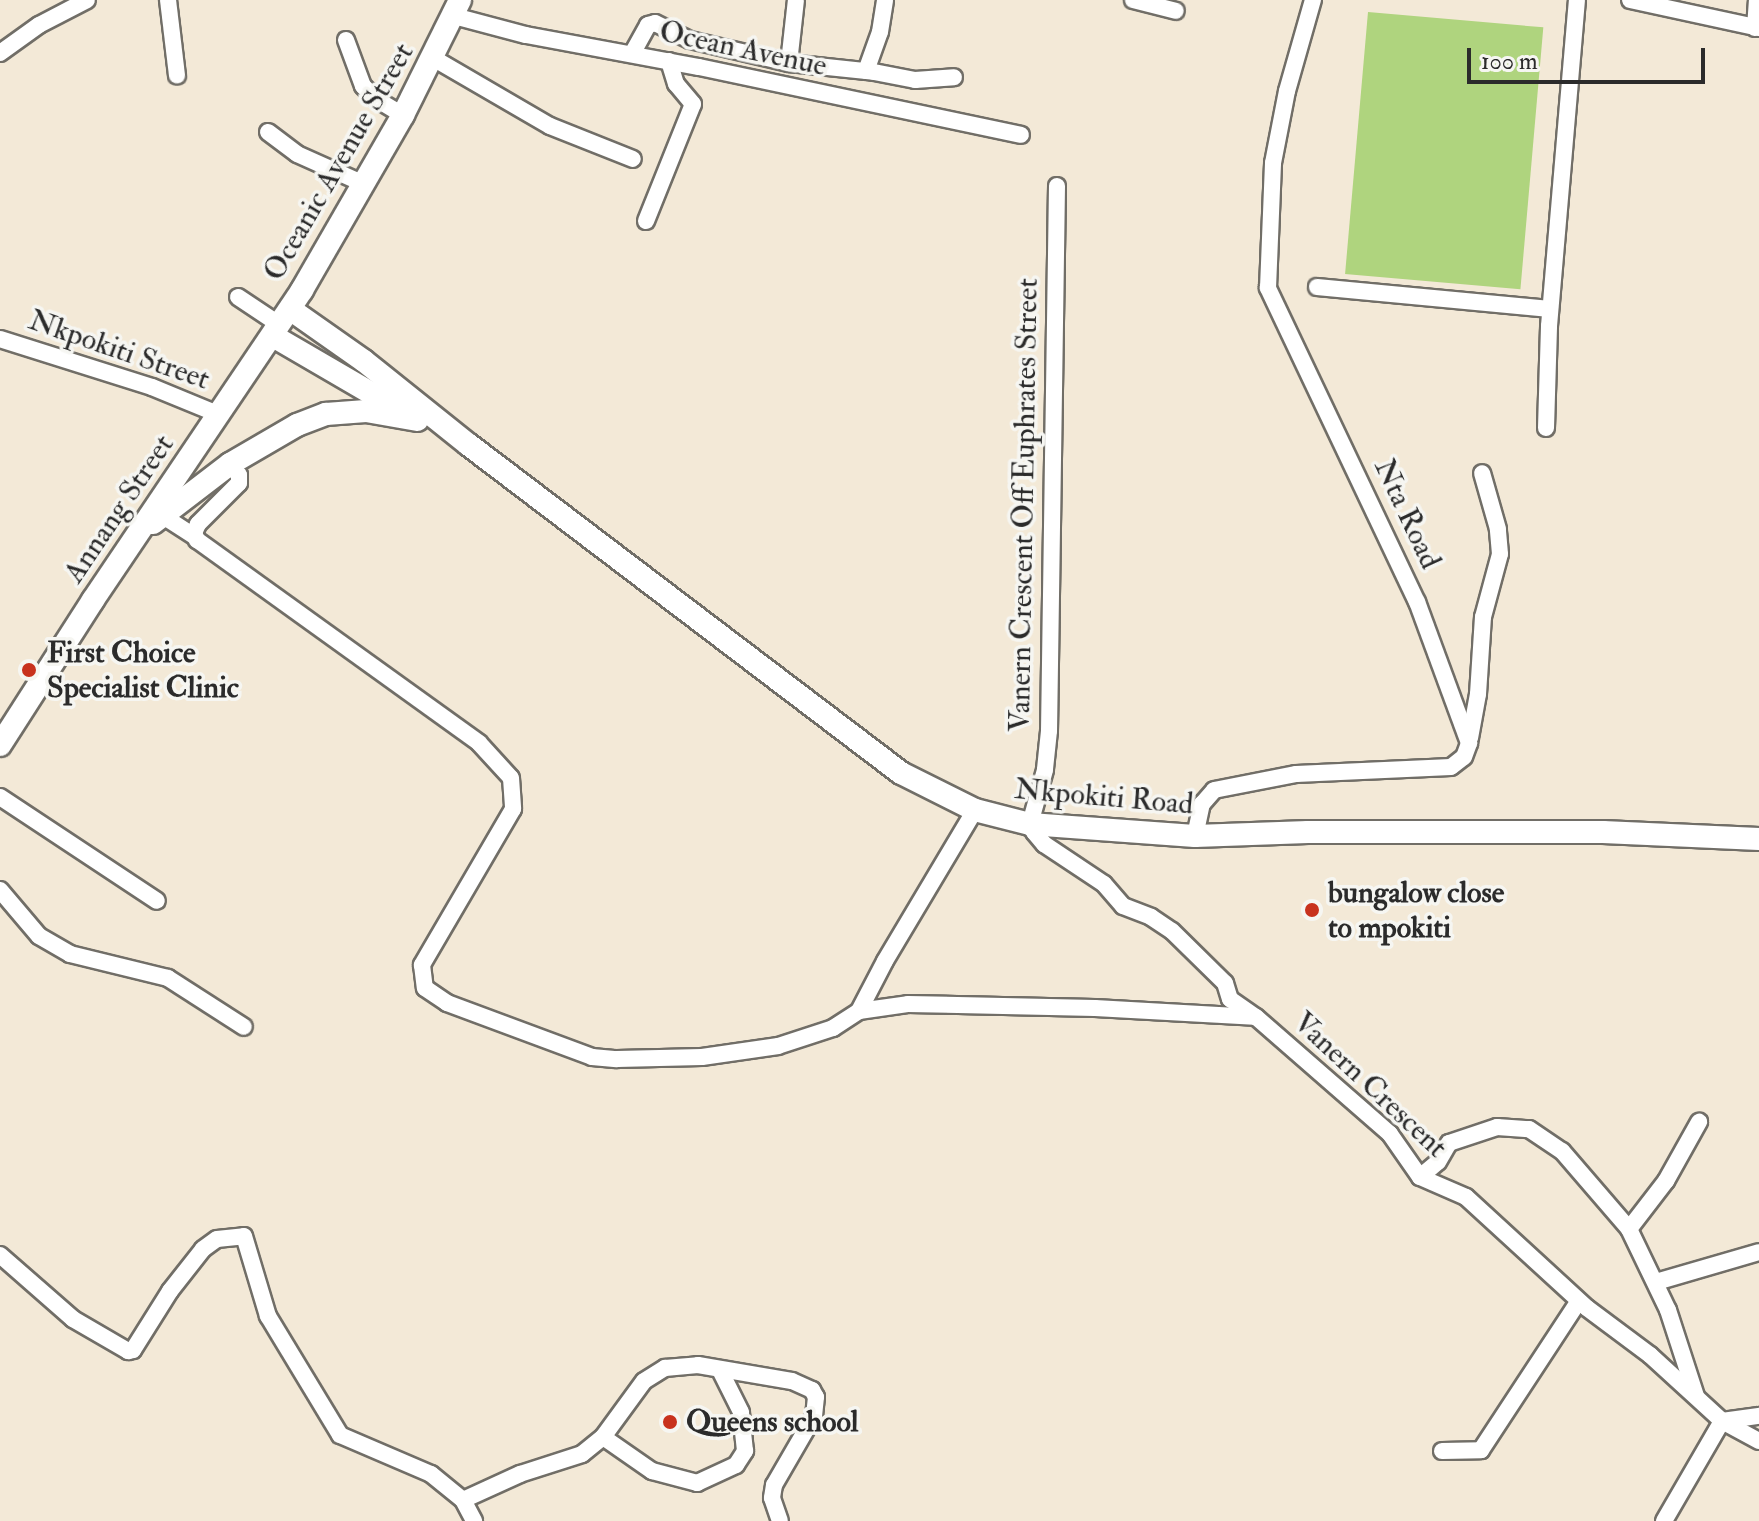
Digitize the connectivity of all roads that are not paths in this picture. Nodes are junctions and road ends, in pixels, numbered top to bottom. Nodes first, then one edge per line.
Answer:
1 (87, 0) edge
2 (168, 0) edge
3 (796, 0) edge
4 (885, 0) edge
5 (1133, 0) edge
6 (1313, 0) edge
7 (1577, 0) edge
8 (1630, 0) edge
9 (1757, 0) edge
10 (457, 8) edge
11 (1176, 11) dead end
12 (1757, 28) edge
13 (346, 40) dead end
14 (0, 53) edge
15 (632, 54) junction
16 (433, 58) junction
17 (669, 61) junction
18 (789, 63) junction
19 (866, 71) junction
20 (177, 75) dead end
21 (954, 77) dead end
22 (403, 115) junction
23 (268, 132) dead end
24 (1021, 135) dead end
25 (633, 159) dead end
26 (364, 184) junction
27 (1057, 186) dead end
28 (646, 221) dead end
29 (1317, 287) dead end
30 (238, 297) dead end
31 (1550, 309) junction
32 (281, 323) junction
33 (0, 339) edge
34 (364, 361) junction
35 (349, 381) junction
36 (326, 414) junction
37 (220, 415) junction
38 (417, 420) junction
39 (1546, 428) dead end
40 (469, 445) junction
41 (230, 464) junction
42 (1482, 473) dead end
43 (163, 516) junction
44 (138, 533) junction
45 (194, 536) junction
46 (1469, 743) junction
47 (0, 745) edge
48 (0, 797) edge
49 (975, 810) junction
50 (1030, 824) junction
51 (1195, 836) junction
52 (1759, 839) edge
53 (0, 890) edge
54 (157, 901) dead end
55 (859, 1011) junction
56 (1256, 1017) junction
57 (244, 1027) dead end
58 (1699, 1122) dead end
59 (1420, 1177) junction
60 (1629, 1229) junction
61 (1759, 1252) edge
62 (0, 1255) edge
63 (1656, 1282) junction
64 (1579, 1301) junction
65 (720, 1370) junction
66 (1696, 1397) junction
67 (1759, 1416) edge
68 (1722, 1421) junction
69 (603, 1437) junction
70 (1759, 1441) edge
71 (1442, 1451) dead end
72 (463, 1500) junction
73 (474, 1521) edge
74 (780, 1521) edge
75 (1664, 1521) edge

1 - 14 street
2 - 20 street
3 - 18 street
4 - 19 street
5 - 11 street
6 - 46 street, Nta Road
7 - 31 street
8 - 12 street
9 - 12 street
10 - 15 street, Ocean Avenue
10 - 16 main road, Oceanic Avenue Street
13 - 22 street
15 - 17 street, Ocean Avenue
15 - 18 street
16 - 22 main road, Oceanic Avenue Street
16 - 25 street
17 - 24 street, Ocean Avenue
17 - 28 street
18 - 19 street
19 - 21 street
22 - 26 main road, Oceanic Avenue Street
23 - 26 street
26 - 32 main road, Oceanic Avenue Street
27 - 50 street, Vanern Crescent Off Euphrates Street
29 - 31 street
30 - 32 street
31 - 39 street
32 - 34 main road
32 - 35 main road
32 - 37 main road, Annang Street
33 - 37 street, Nkpokiti Street
34 - 35 main road
34 - 40 main road
35 - 36 main road
35 - 38 main road
36 - 38 main road
36 - 41 main road
37 - 44 main road, Annang Street
38 - 40 main road
40 - 49 main road, Nkpokiti Road
41 - 43 main road
41 - 45 street
42 - 46 street
43 - 44 main road
43 - 45 street
44 - 47 main road, Annang Street
45 - 55 street
46 - 51 street
48 - 54 street
49 - 50 main road, Nkpokiti Road
49 - 55 street
50 - 51 main road, Nkpokiti Road
50 - 56 street, Vanern Crescent
51 - 52 main road, Nkpokiti Road
53 - 57 street
55 - 56 street
56 - 59 street, Vanern Crescent
58 - 60 street
59 - 60 street
59 - 64 street, Vanern Crescent
60 - 63 street
61 - 63 street
62 - 72 street
63 - 66 street
64 - 66 street, Vanern Crescent
64 - 71 street
65 - 69 street
65 - 69 street
65 - 74 street
66 - 68 street, Vanern Crescent
67 - 68 street
68 - 70 street, Vanern Crescent
68 - 75 street
69 - 72 street
72 - 73 street

